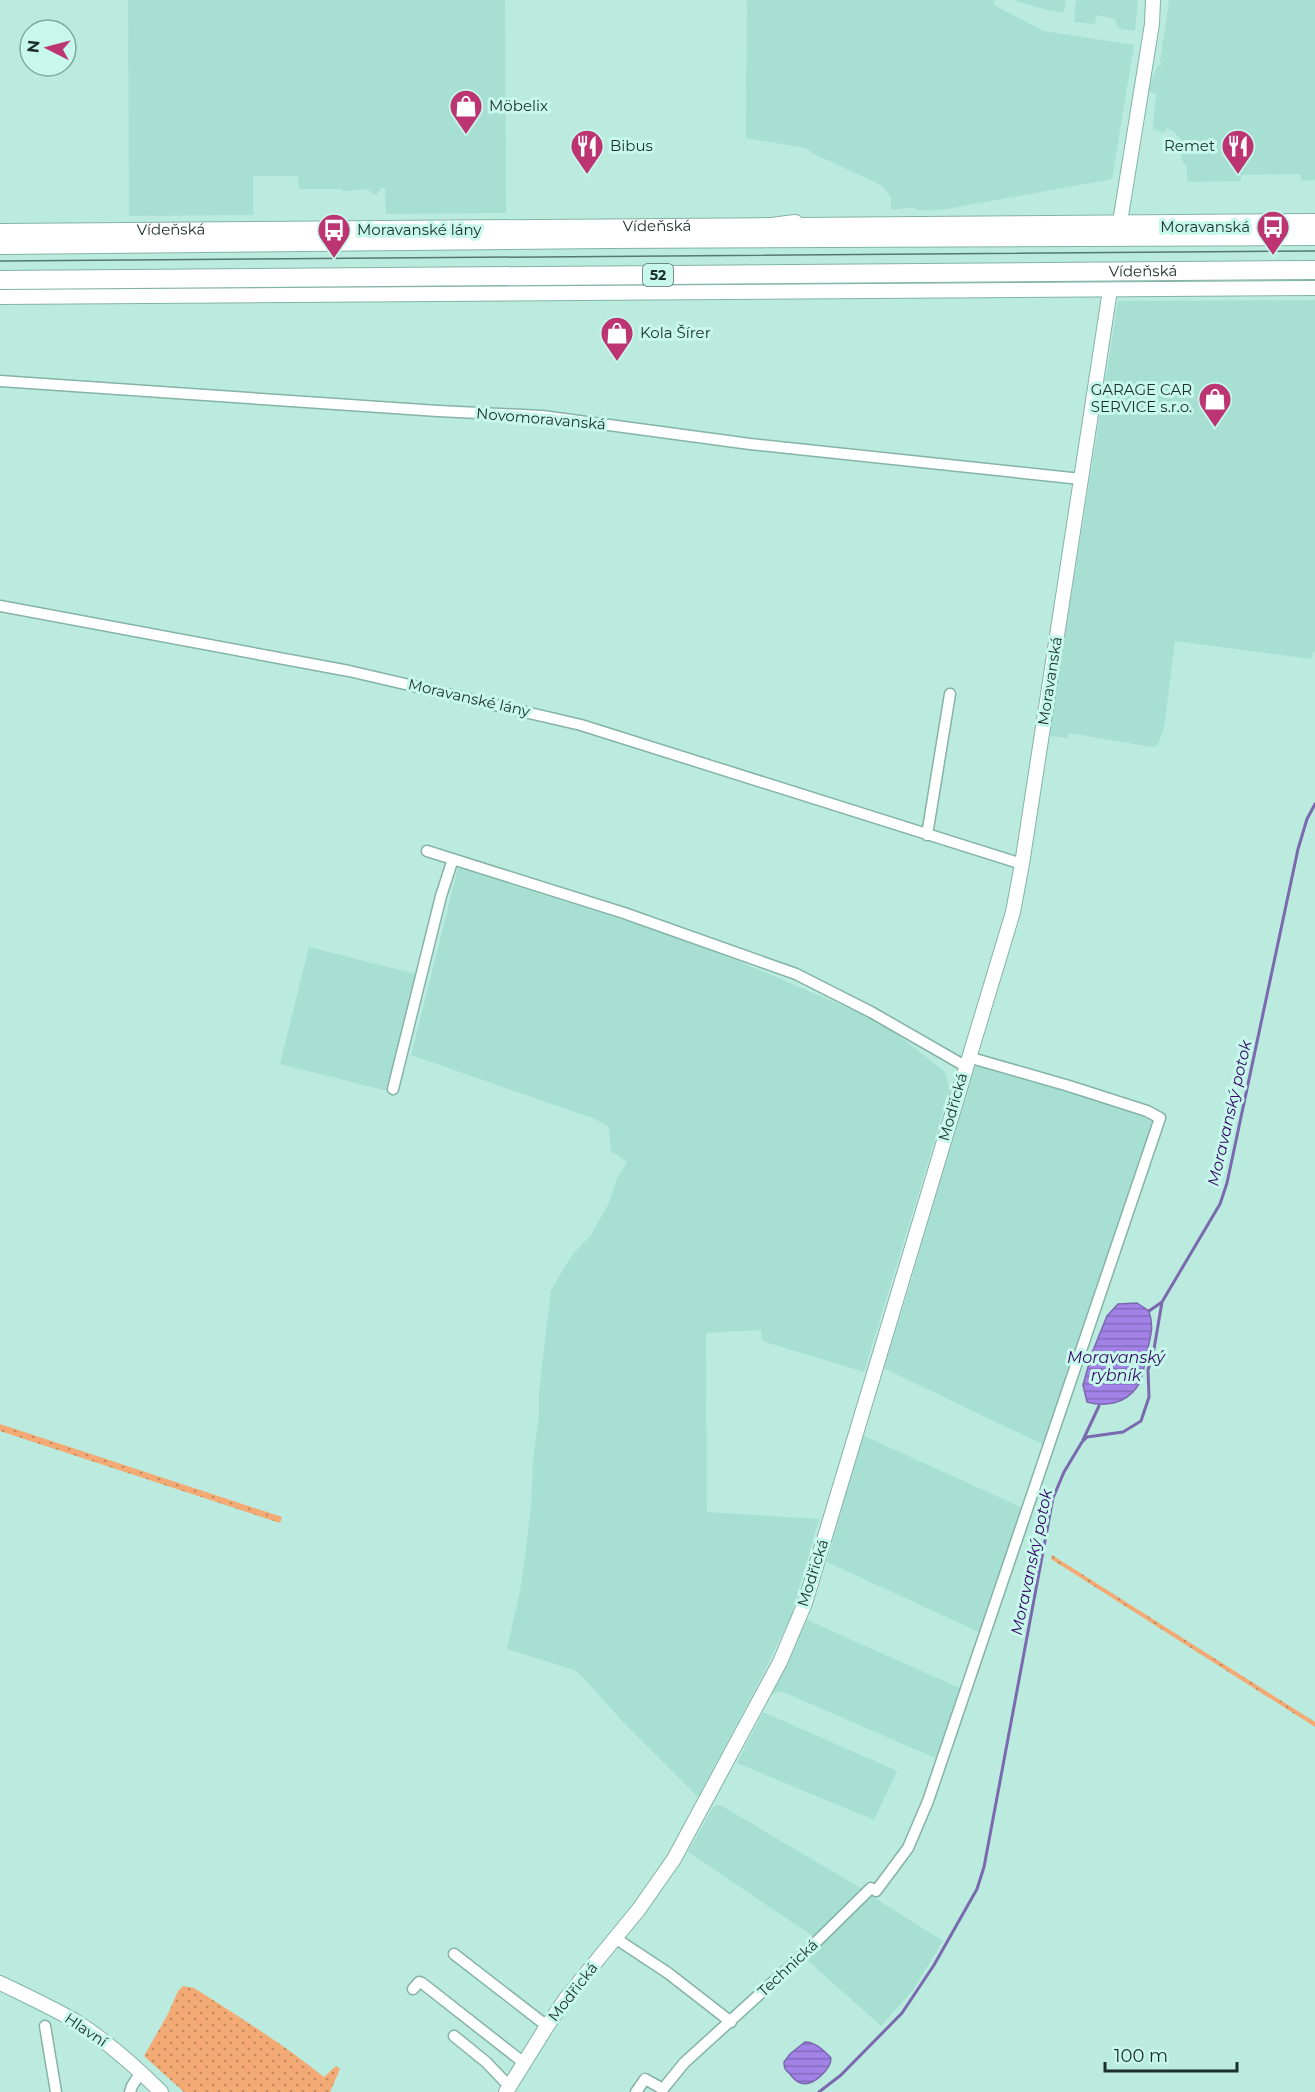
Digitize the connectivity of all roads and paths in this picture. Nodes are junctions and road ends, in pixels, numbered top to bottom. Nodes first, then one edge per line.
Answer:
1 (1153, 0) edge
2 (1315, 220) edge
3 (1120, 222) junction
4 (795, 225) junction
5 (0, 231) edge
6 (1315, 236) edge
7 (607, 239) junction
8 (0, 245) edge
9 (1315, 270) edge
10 (0, 280) edge
11 (1315, 288) edge
12 (1110, 290) junction
13 (0, 297) edge
14 (0, 381) edge
15 (1081, 479) junction
16 (0, 606) edge
17 (950, 694) dead end
18 (927, 835) junction
19 (427, 851) dead end
20 (453, 859) junction
21 (1022, 864) junction
22 (967, 1061) junction
23 (393, 1089) dead end
24 (615, 1938) junction
25 (454, 1954) dead end
26 (0, 1983) edge
27 (413, 1989) dead end
28 (731, 2022) junction
29 (45, 2026) dead end
30 (547, 2026) junction
31 (454, 2036) dead end
32 (524, 2063) junction
33 (141, 2072) junction
34 (508, 2089) edge
35 (56, 2092) edge
36 (130, 2092) edge
37 (161, 2092) edge
38 (636, 2092) edge

1 - 3 street
2 - 3 street, Vídeňská
3 - 4 street, Vídeňská
4 - 5 street, Vídeňská
4 - 7 highway
6 - 7 highway, Vídeňská
7 - 8 highway, Vídeňská
9 - 10 highway, Vídeňská / 52
11 - 12 street, Vídeňská
12 - 13 street, Vídeňská
12 - 15 street, Moravanská
14 - 15 street, Novomoravanská
15 - 21 street, Moravanská
16 - 18 street, Moravanské lány
17 - 18 street
18 - 21 street, Moravanské lány
19 - 20 street
20 - 22 street
20 - 23 street
21 - 22 street, Moravanská
22 - 24 street, Modřická
22 - 28 street, Technická
24 - 28 street
24 - 30 street, Modřická
25 - 30 street, Modřická
26 - 33 street, Hlavní
27 - 32 street
28 - 38 street, Technická
29 - 35 street
30 - 32 street, Modřická
31 - 34 street, Modřická
32 - 34 street, Modřická
33 - 36 street
33 - 37 street, Hlavní

